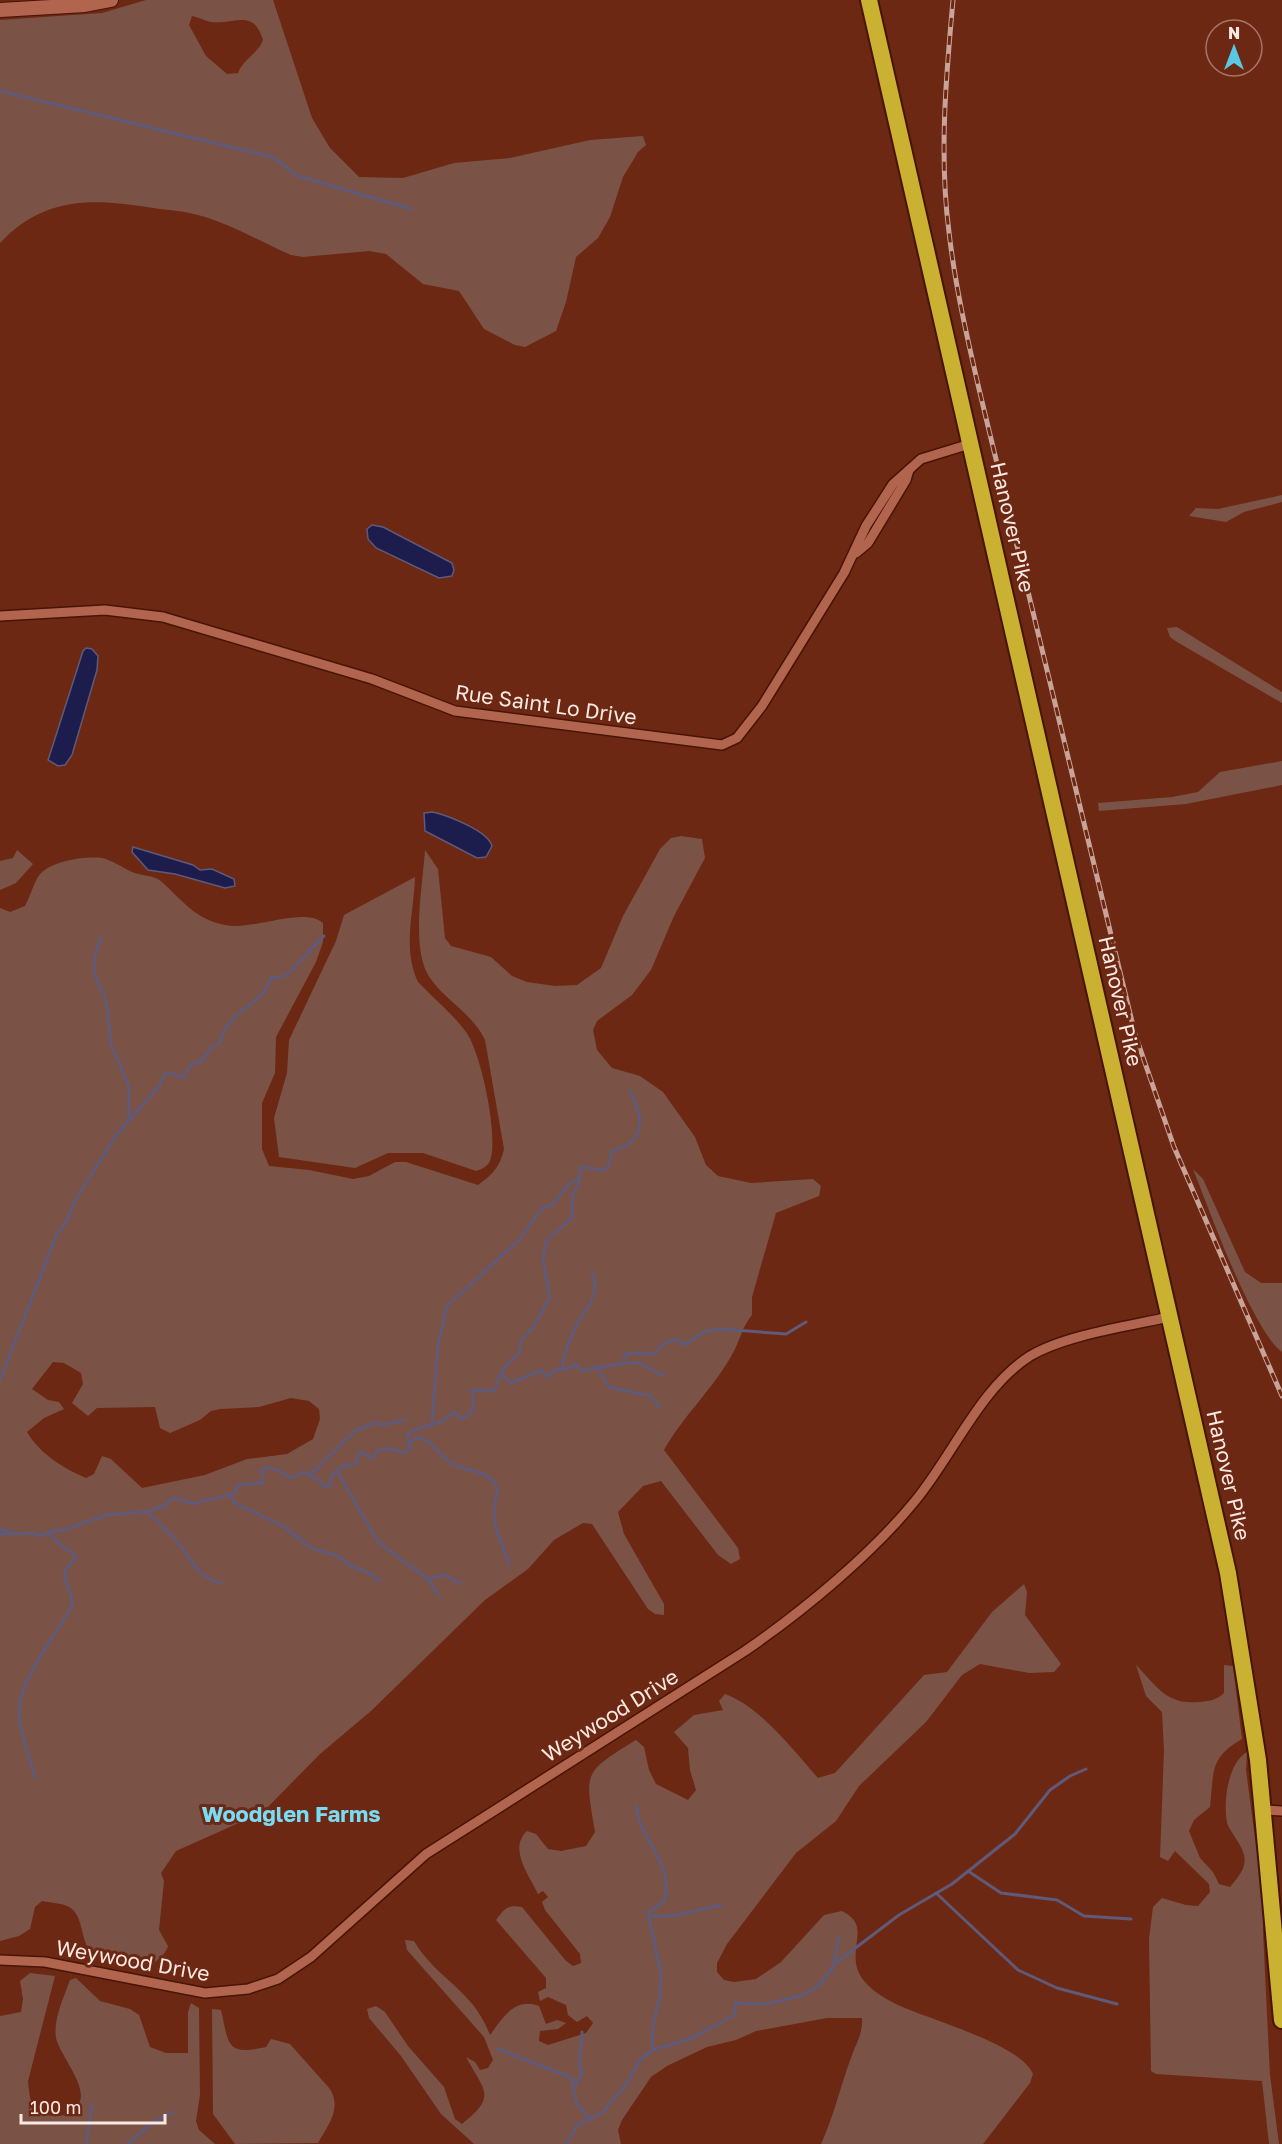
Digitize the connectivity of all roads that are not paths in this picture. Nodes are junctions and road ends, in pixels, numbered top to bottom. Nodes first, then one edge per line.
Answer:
1 (111, 0) edge
2 (868, 0) edge
3 (9, 7) edge
4 (970, 444) junction
5 (0, 616) edge
6 (1169, 1317) junction
7 (1264, 1810) junction
8 (1282, 1811) edge
9 (0, 1960) edge
10 (1282, 2020) edge

1 - 3 street
2 - 4 highway, Hanover Pike
4 - 5 street, Rue Saint Lo Drive
4 - 6 highway, Hanover Pike
6 - 7 highway, Hanover Pike
6 - 9 street, Weywood Drive
7 - 8 street
7 - 10 highway, Hanover Pike

